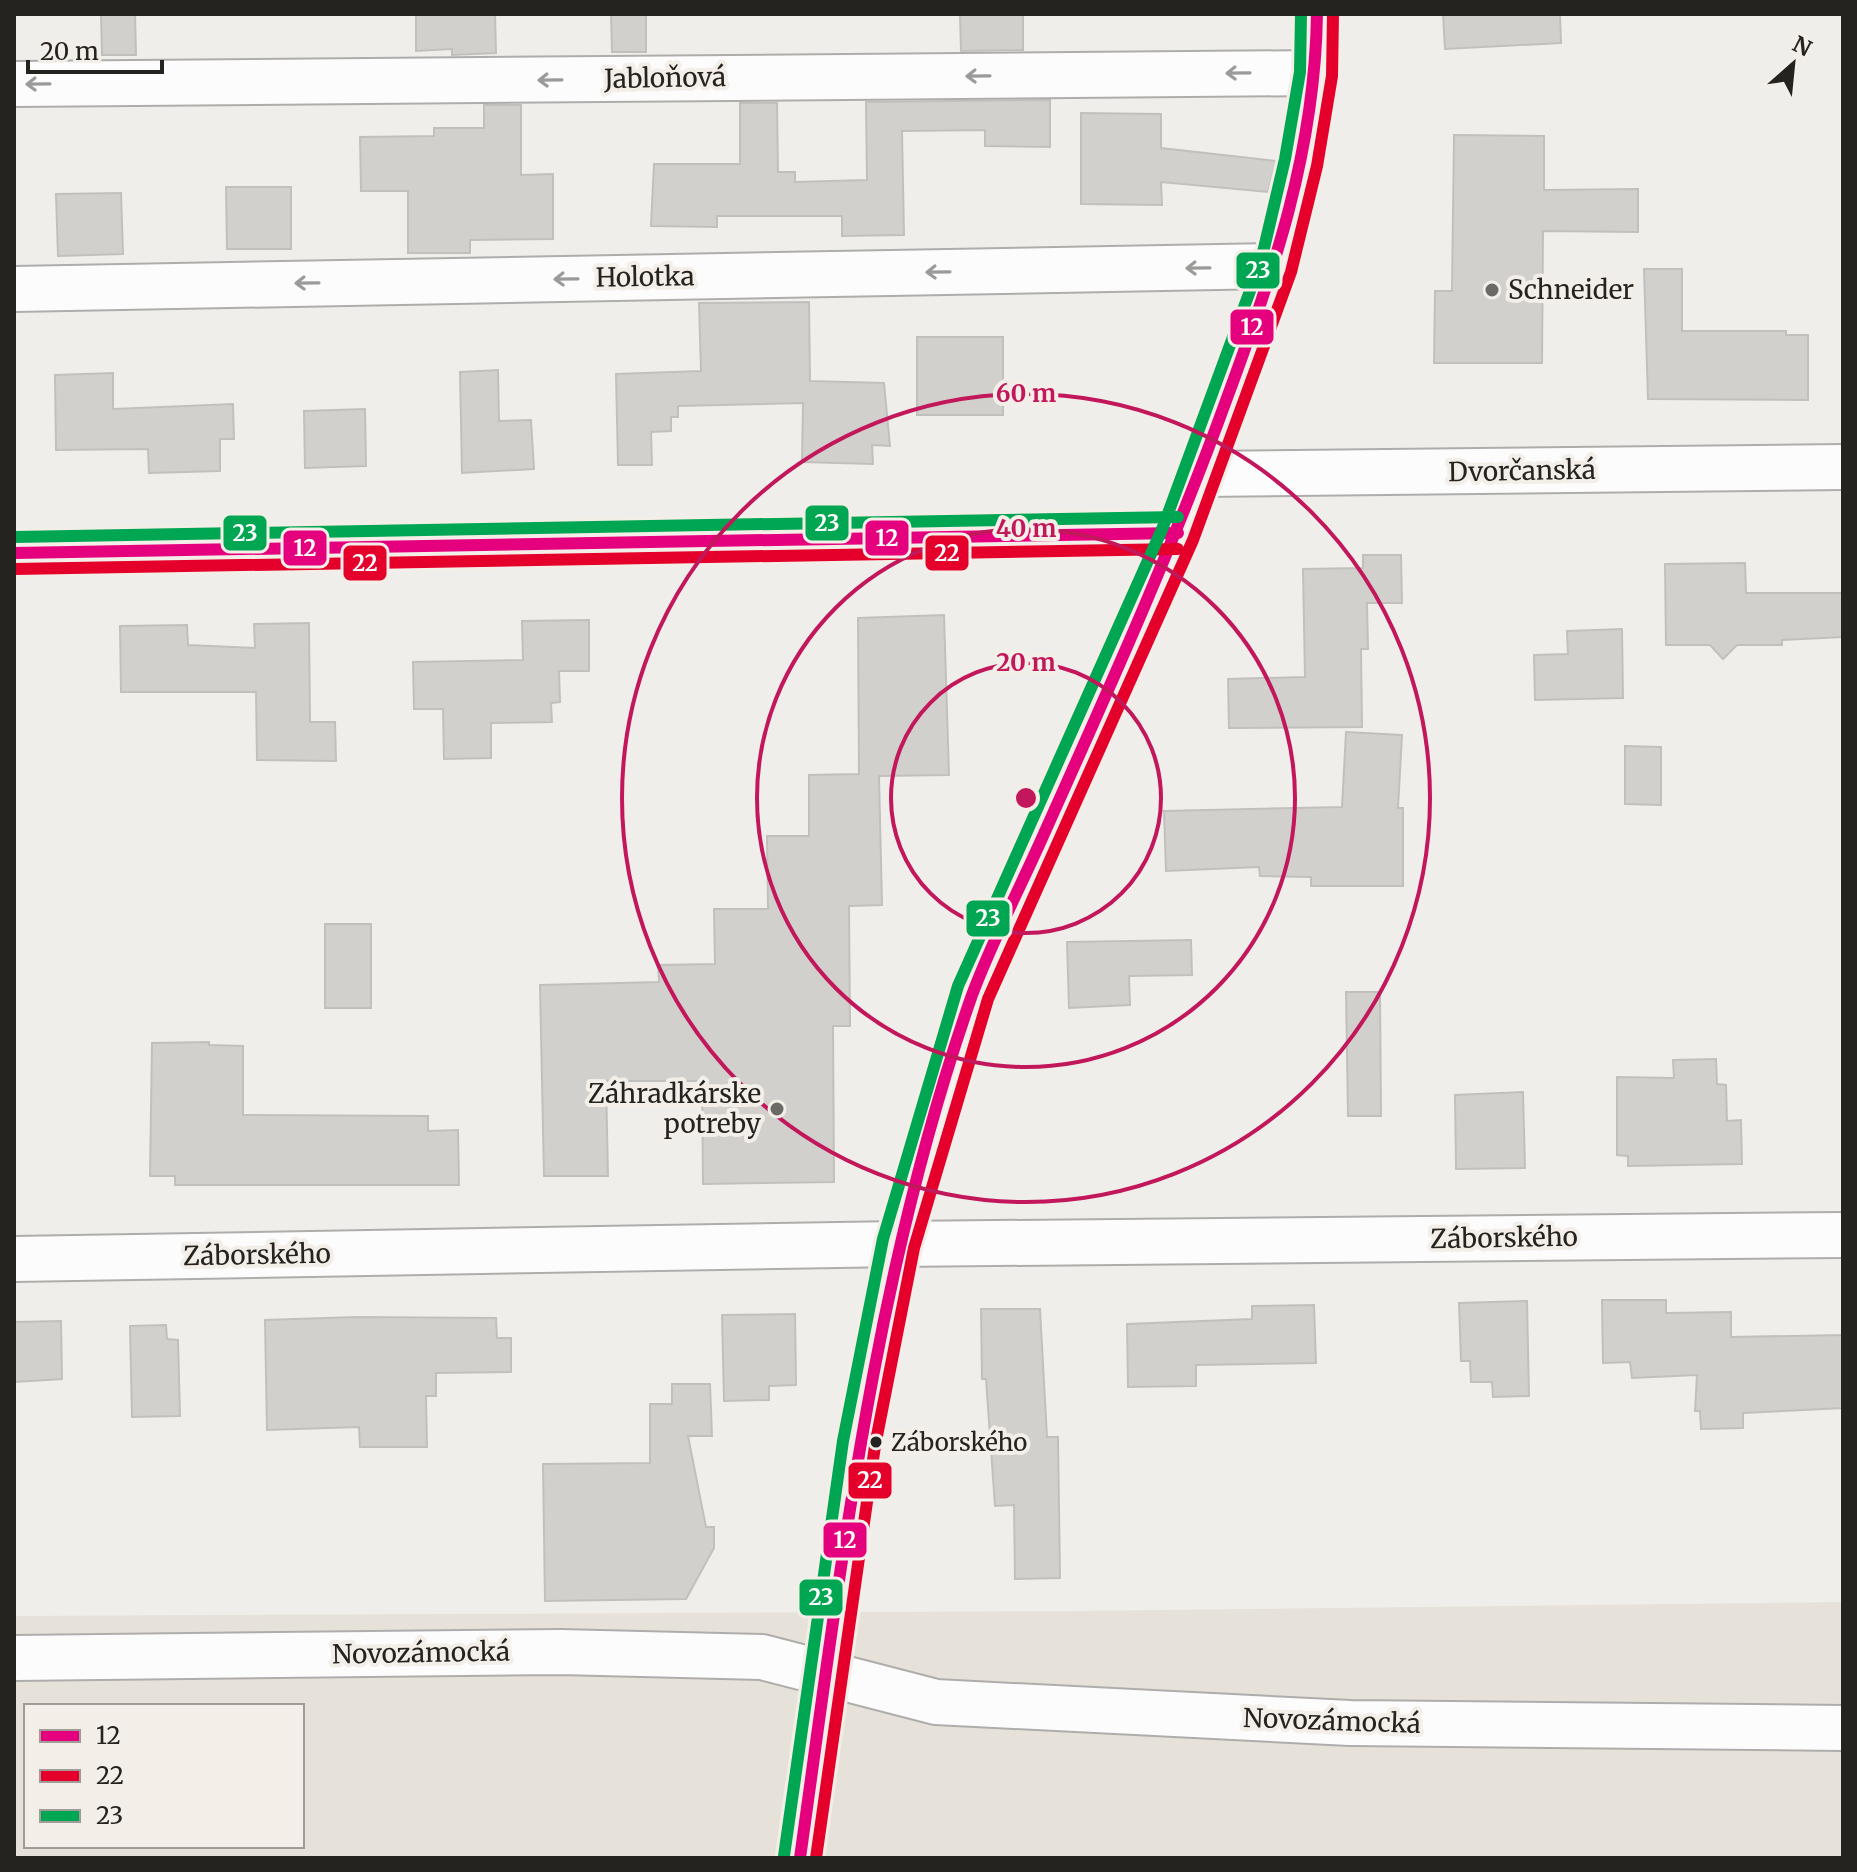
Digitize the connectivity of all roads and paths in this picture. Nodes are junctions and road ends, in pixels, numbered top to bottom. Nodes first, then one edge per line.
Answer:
1 (1317, 14) edge
2 (1316, 73) junction
3 (14, 84) edge
4 (1276, 266) junction
5 (14, 289) edge
6 (1843, 467) edge
7 (1202, 474) junction
8 (1178, 533) junction
9 (14, 553) edge
10 (1843, 1235) edge
11 (898, 1244) junction
12 (14, 1259) edge
13 (14, 1658) edge
14 (826, 1673) junction
15 (1843, 1728) edge
16 (800, 1858) edge

1 - 2 street
2 -> 3 street, Jabloňová
2 - 4 street
4 -> 5 street, Holotka
4 - 7 street
6 - 7 street, Dvorčanská
7 - 8 street
8 - 9 street
8 - 11 street
10 - 11 street, Záborského
11 - 12 street, Záborského
11 - 14 street
13 - 14 street, Novozámocká
14 - 15 street, Novozámocká
14 - 16 street

